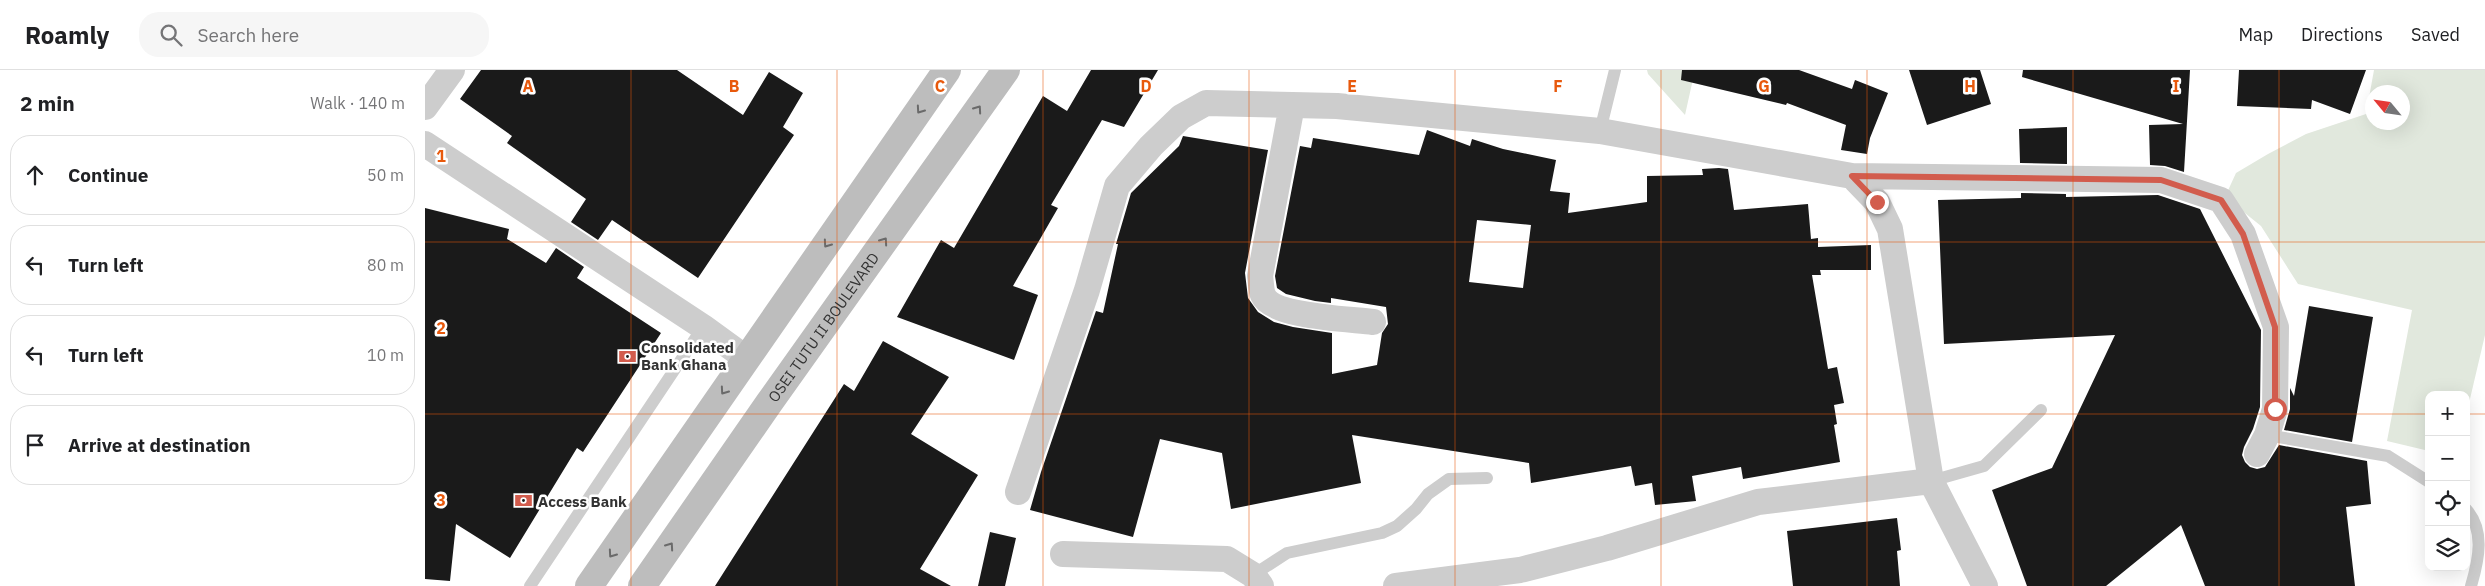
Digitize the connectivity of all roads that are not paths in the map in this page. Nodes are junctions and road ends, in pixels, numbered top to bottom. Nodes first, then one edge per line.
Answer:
1 (452, 70) edge
2 (947, 70) edge
3 (1006, 70) edge
4 (1615, 70) edge
5 (1292, 105) junction
6 (425, 107) edge
7 (1600, 131) junction
8 (425, 144) edge
9 (1852, 176) junction
10 (1373, 322) dead end
11 (703, 327) junction
12 (747, 359) junction
13 (2041, 410) dead end
14 (2262, 444) joint
15 (1487, 478) dead end
16 (1931, 481) junction
17 (2427, 481) edge
18 (1018, 492) dead end
19 (2470, 512) edge
20 (1063, 554) dead end
21 (1257, 581) edge
22 (530, 586) edge
23 (589, 586) edge
24 (643, 586) edge
25 (1396, 586) edge
26 (1985, 586) edge
27 (2471, 586) edge

1 - 6 street
2 -> 12 main road
24 -> 3 main road, OSEI TUTU II BOULEVARD
4 - 7 lane
5 - 7 street
5 - 10 street
5 - 18 street
7 - 9 street
8 - 11 street
9 - 14 street
9 - 16 street
11 - 12 street
11 - 22 lane
12 -> 23 main road
13 - 16 lane
14 - 17 lane
15 - 21 lane
16 - 25 street
16 - 26 street
19 - 27 lane
20 - 21 street

